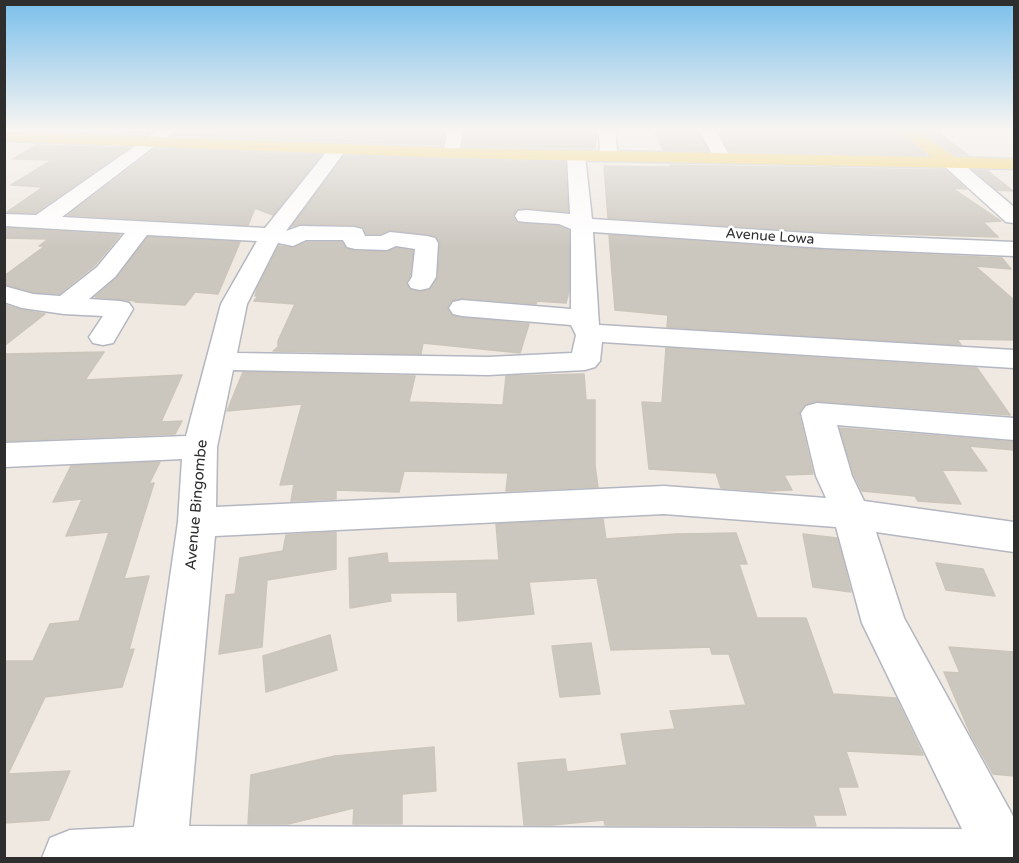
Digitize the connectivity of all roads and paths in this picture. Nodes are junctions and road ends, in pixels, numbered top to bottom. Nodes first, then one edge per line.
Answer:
1 (107, 169) edge
2 (309, 169) edge
3 (577, 169) edge
4 (958, 169) edge
5 (526, 216) dead end
6 (1014, 218) edge
7 (23, 221) edge
8 (582, 225) junction
9 (141, 228) junction
10 (4, 235) edge
11 (271, 235) junction
12 (1014, 249) edge
13 (420, 283) dead end
14 (4, 294) edge
15 (64, 306) junction
16 (462, 308) dead end
17 (587, 326) junction
18 (103, 337) dead end
19 (1014, 359) edge
20 (220, 361) junction
21 (1014, 429) edge
22 (200, 447) junction
23 (4, 455) edge
24 (852, 514) junction
25 (197, 522) junction
26 (1014, 537) edge
27 (158, 856) edge
28 (70, 858) edge
29 (1006, 858) edge

1 - 7 street
2 - 11 street, Avenue Bingombe
3 - 8 street
4 - 6 street
5 - 8 street, Avenue Lowa
7 - 9 street
7 - 10 street
8 - 12 street, Avenue Lowa
8 - 17 street
9 - 11 street
9 - 15 street
11 - 13 street
11 - 20 street, Avenue Bingombe
14 - 15 street
15 - 18 street
16 - 17 street
17 - 19 street
17 - 20 street
20 - 22 street, Avenue Bingombe
21 - 24 street
22 - 23 street
22 - 25 street, Avenue Bingombe
24 - 25 street
24 - 26 street
24 - 29 street
25 - 27 street, Avenue Bingombe
27 - 28 street
27 - 29 street

